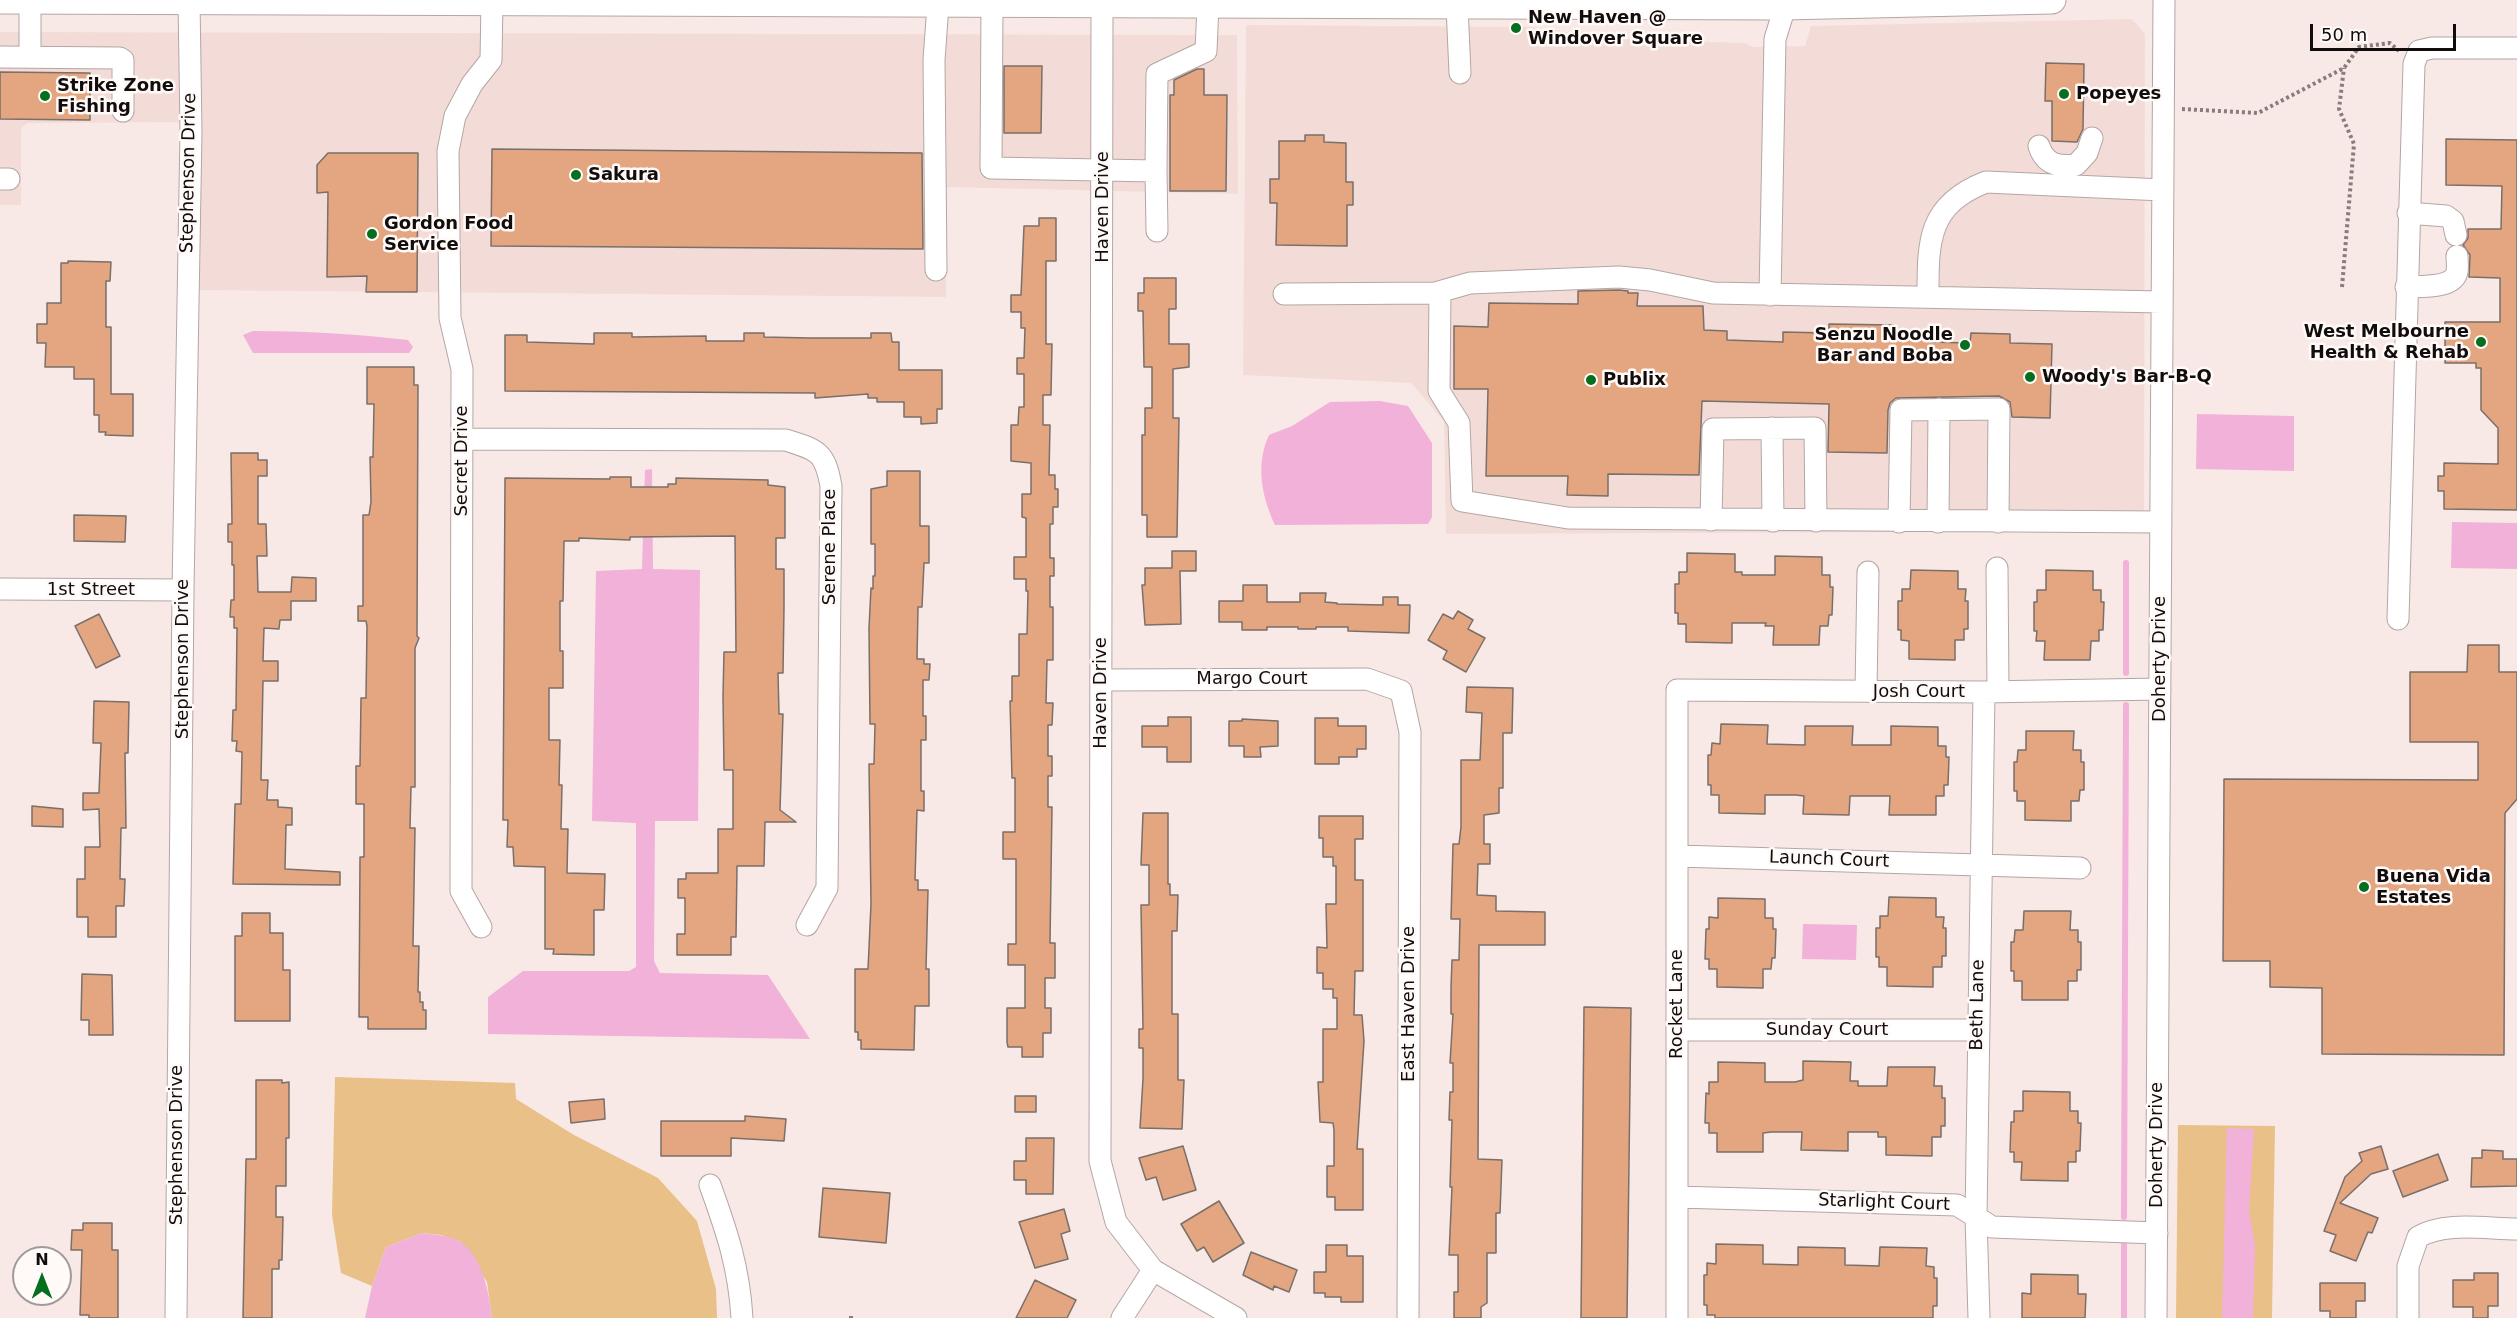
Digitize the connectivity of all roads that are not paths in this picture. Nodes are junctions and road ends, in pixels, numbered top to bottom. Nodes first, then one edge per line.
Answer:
1 (0, 0) edge
2 (30, 0) edge
3 (109, 0) edge
4 (189, 0) edge
5 (2052, 0) edge
6 (2164, 0) edge
7 (398, 1) edge
8 (492, 1) edge
9 (1784, 2) edge
10 (923, 3) edge
11 (1104, 3) edge
12 (992, 4) junction
13 (1208, 5) junction
14 (1457, 6) junction
15 (2517, 48) edge
16 (0, 57) edge
17 (30, 57) junction
18 (1460, 73) dead end
19 (123, 111) dead end
20 (2092, 138) dead end
21 (2039, 146) dead end
22 (1103, 169) junction
23 (1156, 171) junction
24 (2163, 190) junction
25 (2408, 213) junction
26 (1157, 231) dead end
27 (2456, 235) dead end
28 (2457, 256) dead end
29 (936, 270) dead end
30 (2406, 287) junction
31 (1440, 292) junction
32 (1284, 294) dead end
33 (1770, 295) junction
34 (1928, 297) junction
35 (2162, 302) junction
36 (1939, 409) junction
37 (1772, 429) junction
38 (462, 440) junction
39 (1712, 520) junction
40 (1773, 521) junction
41 (1816, 521) junction
42 (1899, 522) junction
43 (1938, 522) junction
44 (1998, 522) junction
45 (2161, 522) junction
46 (1997, 568) dead end
47 (1868, 572) dead end
48 (0, 589) edge
49 (183, 590) junction
50 (2398, 619) dead end
51 (1101, 680) junction
52 (2160, 689) junction
53 (1677, 690) joint
54 (1401, 691) joint
55 (1866, 691) junction
56 (1991, 692) junction
57 (1677, 856) junction
58 (1980, 864) junction
59 (2079, 868) dead end
60 (807, 925) dead end
61 (481, 927) dead end
62 (1677, 1030) junction
63 (1978, 1030) junction
64 (710, 1185) dead end
65 (1677, 1197) junction
66 (1976, 1217) junction
67 (2517, 1229) edge
68 (2157, 1233) junction
69 (1153, 1270) junction
70 (176, 1318) edge
71 (742, 1318) edge
72 (1122, 1318) edge
73 (1236, 1318) edge
74 (1408, 1318) edge
75 (1677, 1318) edge
76 (1979, 1318) edge
77 (2156, 1318) edge
78 (2408, 1318) edge

1 - 2 main road
2 - 3 main road
2 - 17 street
3 - 4 main road
4 - 7 main road
4 - 49 street, Stephenson Drive
5 - 9 main road
6 - 24 street, Doherty Drive
7 - 8 main road
8 - 10 main road
8 - 38 street, Secret Drive
9 - 14 main road
9 - 33 street
10 - 12 main road
10 - 29 street
11 - 12 main road
11 - 13 main road
11 - 22 street, Haven Drive
12 - 22 street
13 - 14 main road
13 - 23 street
14 - 18 street
15 - 25 street
16 - 17 street
17 - 19 street
20 - 21 street
22 - 23 street
22 - 51 street, Haven Drive
23 - 26 street
24 - 34 street
24 - 35 street, Doherty Drive
25 - 27 street
25 - 30 street
28 - 30 street
30 - 50 street
31 - 32 street
31 - 33 street
31 - 39 street
33 - 34 street
34 - 35 street
35 - 45 street, Doherty Drive
36 - 42 street
36 - 43 street
36 - 44 street
37 - 39 street
37 - 40 street
37 - 41 street
38 - 60 street, Serene Place
38 - 61 street, Secret Drive
39 - 40 street
40 - 41 street
41 - 42 street
42 - 43 street
43 - 44 street
44 - 45 street
45 - 52 street, Doherty Drive
46 - 56 street, Beth Lane
47 - 55 street
48 - 49 street, 1st Street
49 - 70 street, Stephenson Drive
51 - 54 street, Margo Court
51 - 69 street, Haven Drive
52 - 56 street, Josh Court
52 - 68 street, Doherty Drive
53 - 55 street, Josh Court
53 - 57 street, Rocket Lane
54 - 74 street, East Haven Drive
55 - 56 street, Josh Court
56 - 58 street, Beth Lane
57 - 58 street, Launch Court
57 - 62 street, Rocket Lane
58 - 59 street, Launch Court
58 - 63 street, Beth Lane
62 - 63 street, Sunday Court
62 - 65 street, Rocket Lane
63 - 66 street, Beth Lane
64 - 71 street
65 - 66 street, Starlight Court
65 - 75 street, Rocket Lane
66 - 68 street, Starlight Court
66 - 76 street, Beth Lane
67 - 78 street
68 - 77 street, Doherty Drive
69 - 72 street
69 - 73 street, Haven Drive

